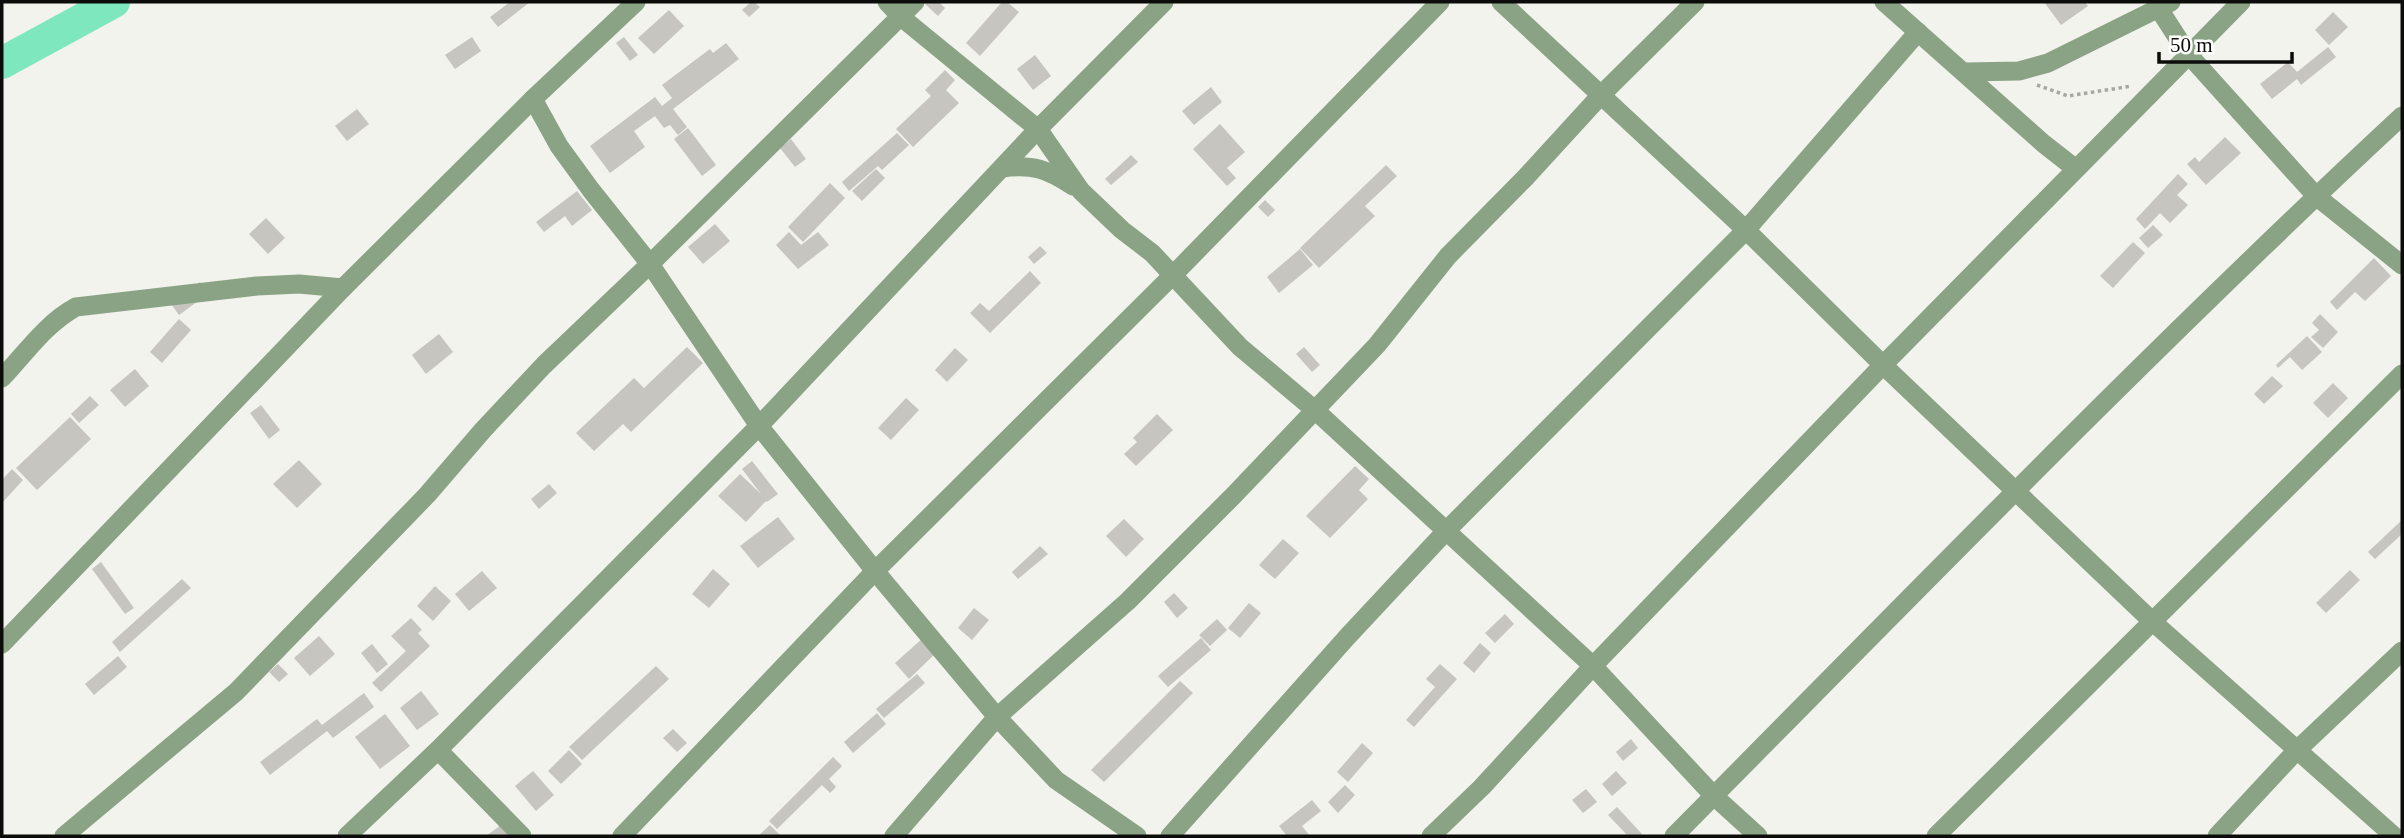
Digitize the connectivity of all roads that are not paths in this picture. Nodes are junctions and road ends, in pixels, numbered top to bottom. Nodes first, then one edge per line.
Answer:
1 (636, 2) edge
2 (887, 2) edge
3 (915, 2) edge
4 (1164, 2) edge
5 (1440, 2) edge
6 (1500, 2) edge
7 (1695, 2) edge
8 (1884, 2) edge
9 (2241, 2) edge
10 (2165, 5) edge
11 (901, 17) junction
12 (1918, 32) junction
13 (2188, 54) junction
14 (1966, 72) junction
15 (1601, 95) junction
16 (533, 99) junction
17 (2402, 116) edge
18 (1038, 129) junction
19 (1002, 168) junction
20 (2076, 169) junction
21 (1081, 191) junction
22 (2316, 196) junction
23 (1746, 230) junction
24 (650, 264) junction
25 (2402, 265) edge
26 (1174, 275) junction
27 (343, 288) junction
28 (1884, 365) junction
29 (2402, 374) edge
30 (2, 378) edge
31 (1316, 411) junction
32 (759, 426) junction
33 (2016, 490) junction
34 (1447, 530) junction
35 (874, 571) junction
36 (2153, 622) junction
37 (2, 643) edge
38 (2402, 651) edge
39 (1593, 666) junction
40 (997, 716) junction
41 (438, 750) junction
42 (2296, 751) junction
43 (1714, 796) junction
44 (64, 836) edge
45 (347, 836) edge
46 (522, 836) edge
47 (622, 836) edge
48 (894, 836) edge
49 (1137, 836) edge
50 (1170, 836) edge
51 (1431, 836) edge
52 (1674, 836) edge
53 (1758, 836) edge
54 (1936, 836) edge
55 (2217, 836) edge
56 (2394, 836) edge

1 - 16 street
2 - 11 street
3 - 11 street
4 - 18 street
5 - 26 street
6 - 15 street
7 - 15 street
8 - 12 street
9 - 13 street
10 - 13 street
10 - 14 street
11 - 18 street
11 - 24 street
12 - 14 street
12 - 23 street
13 - 20 street
13 - 22 street
14 - 20 street
15 - 23 street
15 - 31 street
16 - 24 street
16 - 27 street
17 - 22 street
18 - 19 street
18 - 21 street
19 - 21 street
19 - 32 street
20 - 28 street
21 - 26 street
22 - 25 street
22 - 33 street
23 - 28 street
23 - 34 street
24 - 32 street
24 - 44 street
26 - 31 street
26 - 35 street
27 - 30 street
27 - 37 street
28 - 33 street
28 - 39 street
29 - 36 street
31 - 34 street
31 - 40 street
32 - 35 street
32 - 41 street
33 - 36 street
33 - 43 street
34 - 39 street
34 - 50 street
35 - 40 street
35 - 47 street
36 - 42 street
36 - 54 street
38 - 42 street
39 - 43 street
39 - 51 street
40 - 48 street
40 - 49 street
41 - 45 street
41 - 46 street
42 - 55 street
42 - 56 street
43 - 52 street
43 - 53 street

